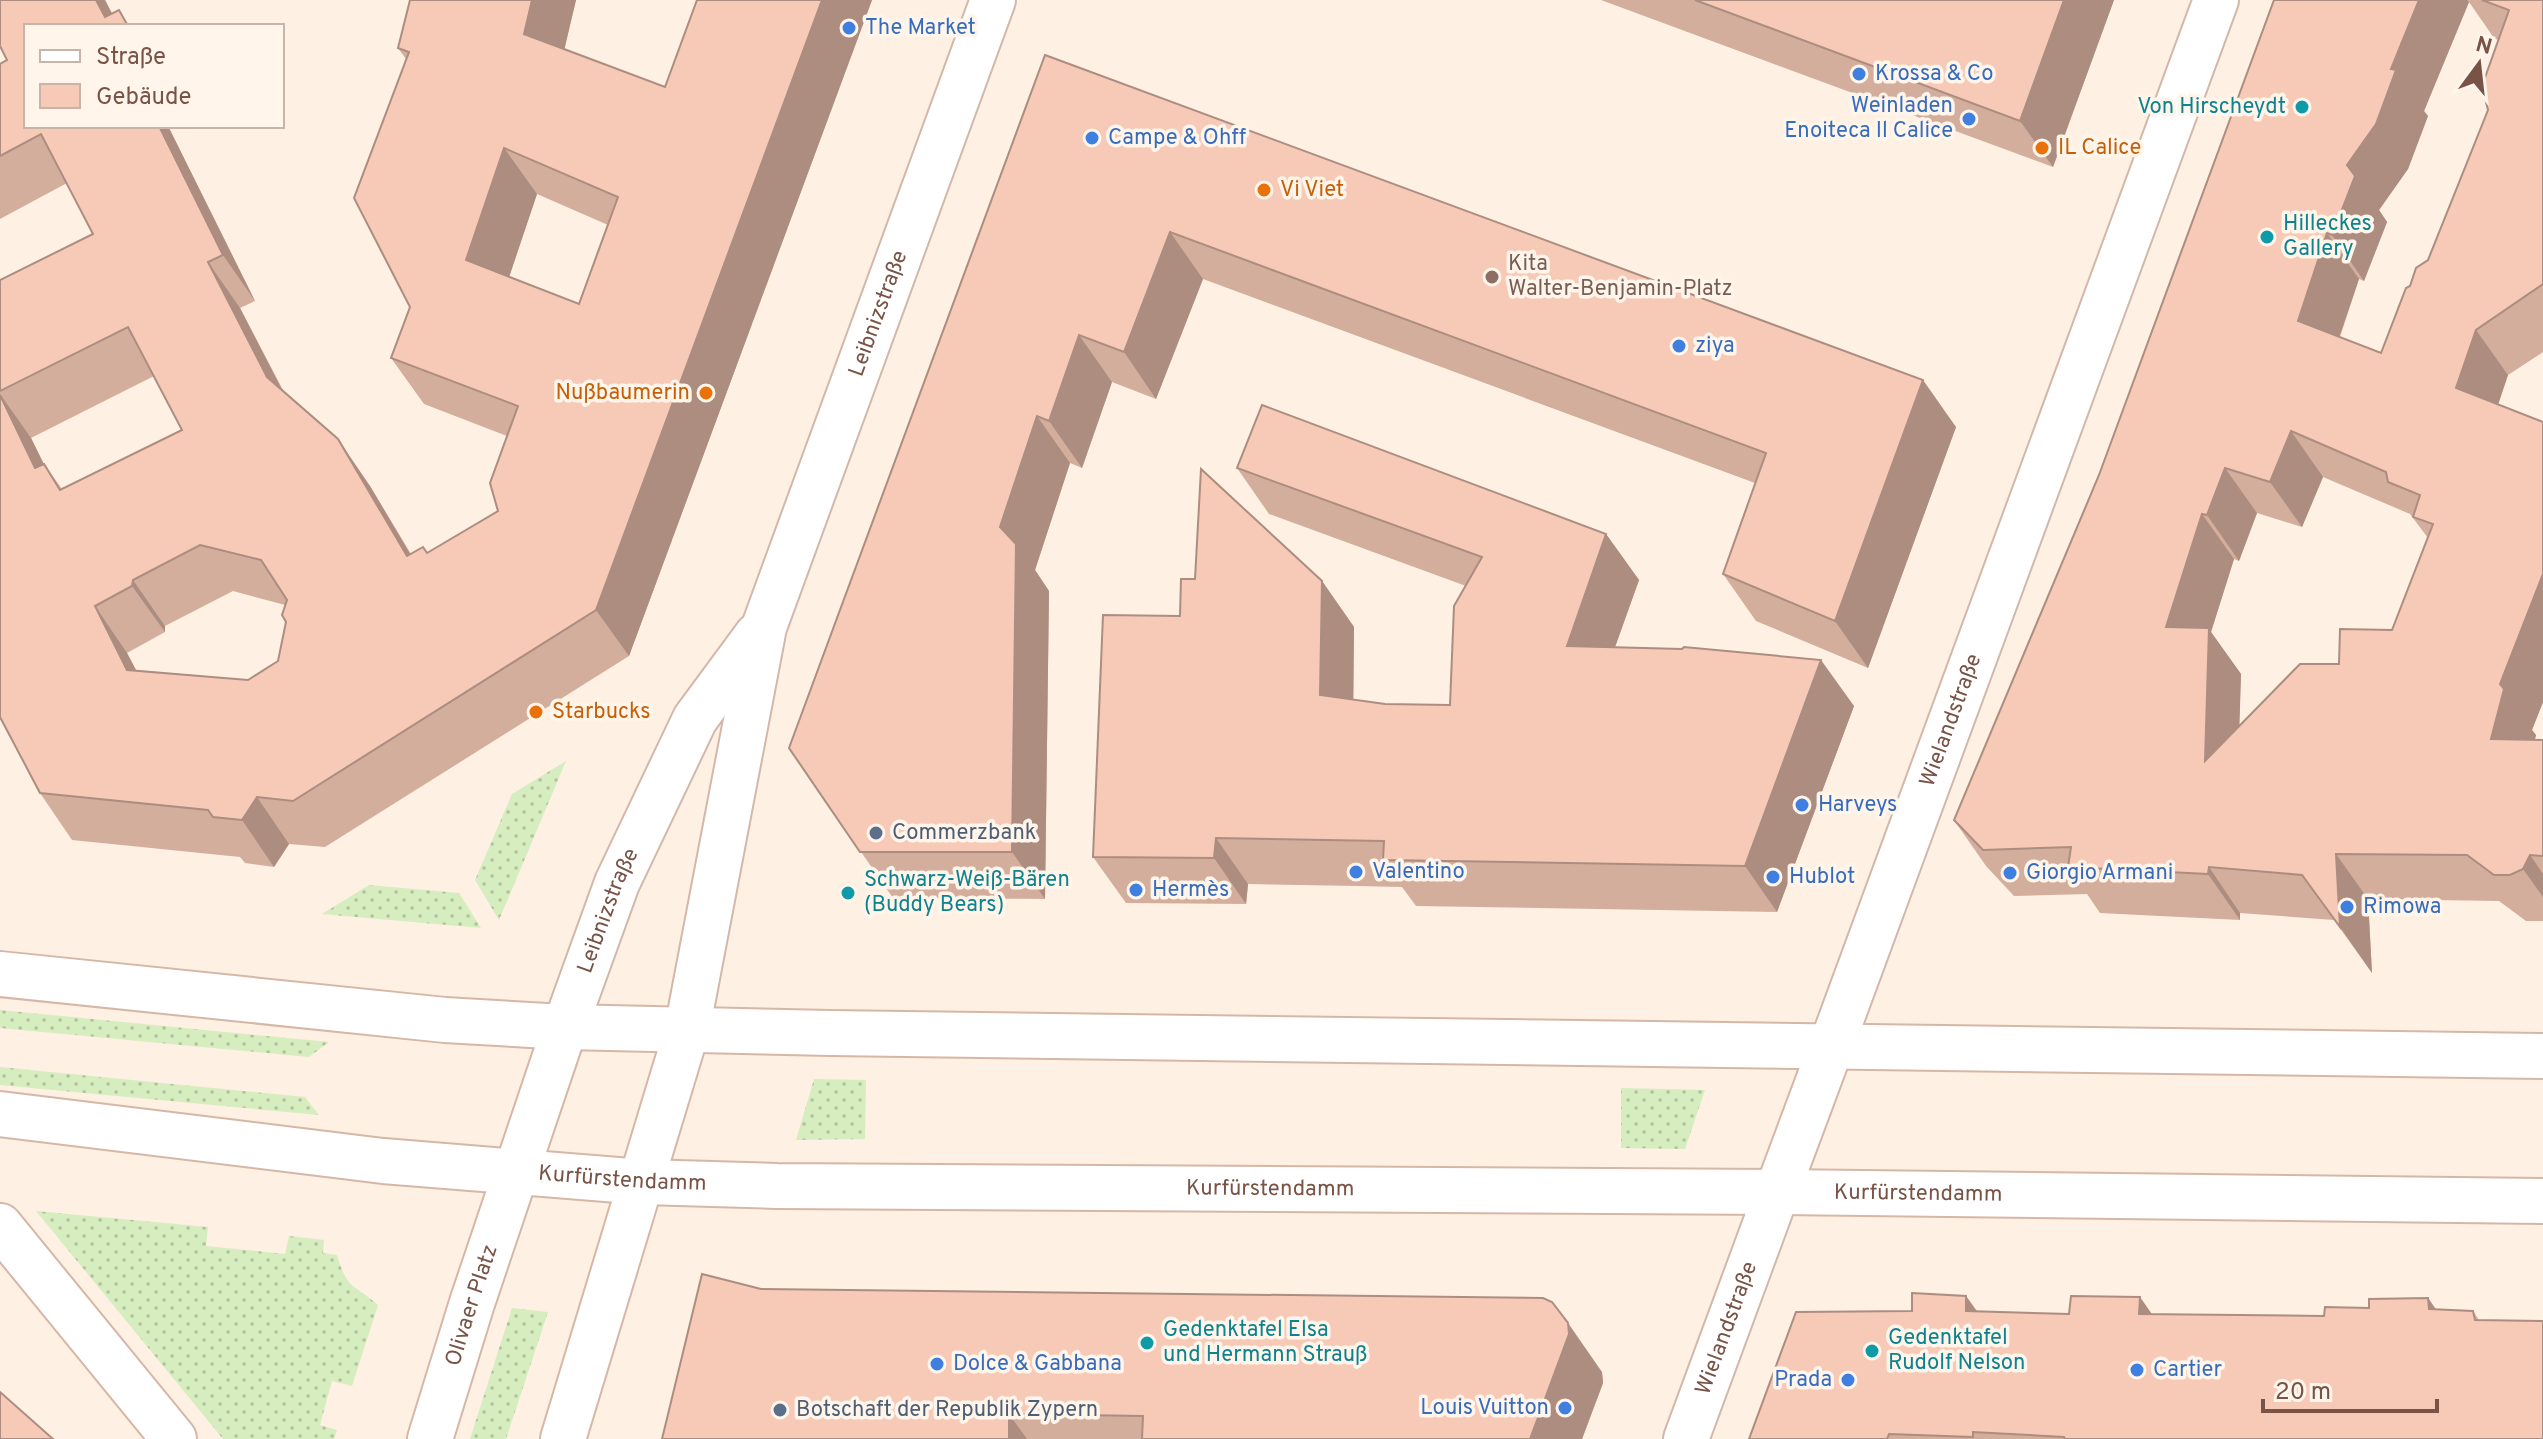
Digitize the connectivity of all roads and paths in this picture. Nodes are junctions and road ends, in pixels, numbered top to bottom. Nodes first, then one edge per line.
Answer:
1 (993, 0) edge
2 (2216, 0) edge
3 (764, 627) junction
4 (0, 974) edge
5 (565, 1027) junction
6 (687, 1030) junction
7 (1831, 1047) junction
8 (2543, 1056) edge
9 (0, 1114) edge
10 (516, 1172) junction
11 (643, 1182) junction
12 (1777, 1192) junction
13 (2543, 1201) edge
14 (0, 1226) edge
15 (174, 1439) edge
16 (430, 1439) edge
17 (563, 1439) edge
18 (1686, 1439) edge

1 - 3 main road, Leibnizstraße
2 - 7 main road, Wielandstraße
3 - 5 main road, Leibnizstraße
3 - 6 main road, Leibnizstraße
4 - 5 main road
5 - 6 main road
5 - 10 main road, Leibnizstraße
6 - 7 main road
6 - 11 main road, Leibnizstraße
7 - 8 main road
7 - 12 main road, Wielandstraße
9 - 10 main road, Kurfürstendamm
10 - 11 main road, Kurfürstendamm
10 - 16 main road, Olivaer Platz
11 - 12 main road, Kurfürstendamm
11 - 17 main road
12 - 13 main road, Kurfürstendamm
12 - 18 main road, Wielandstraße
14 - 15 main road

